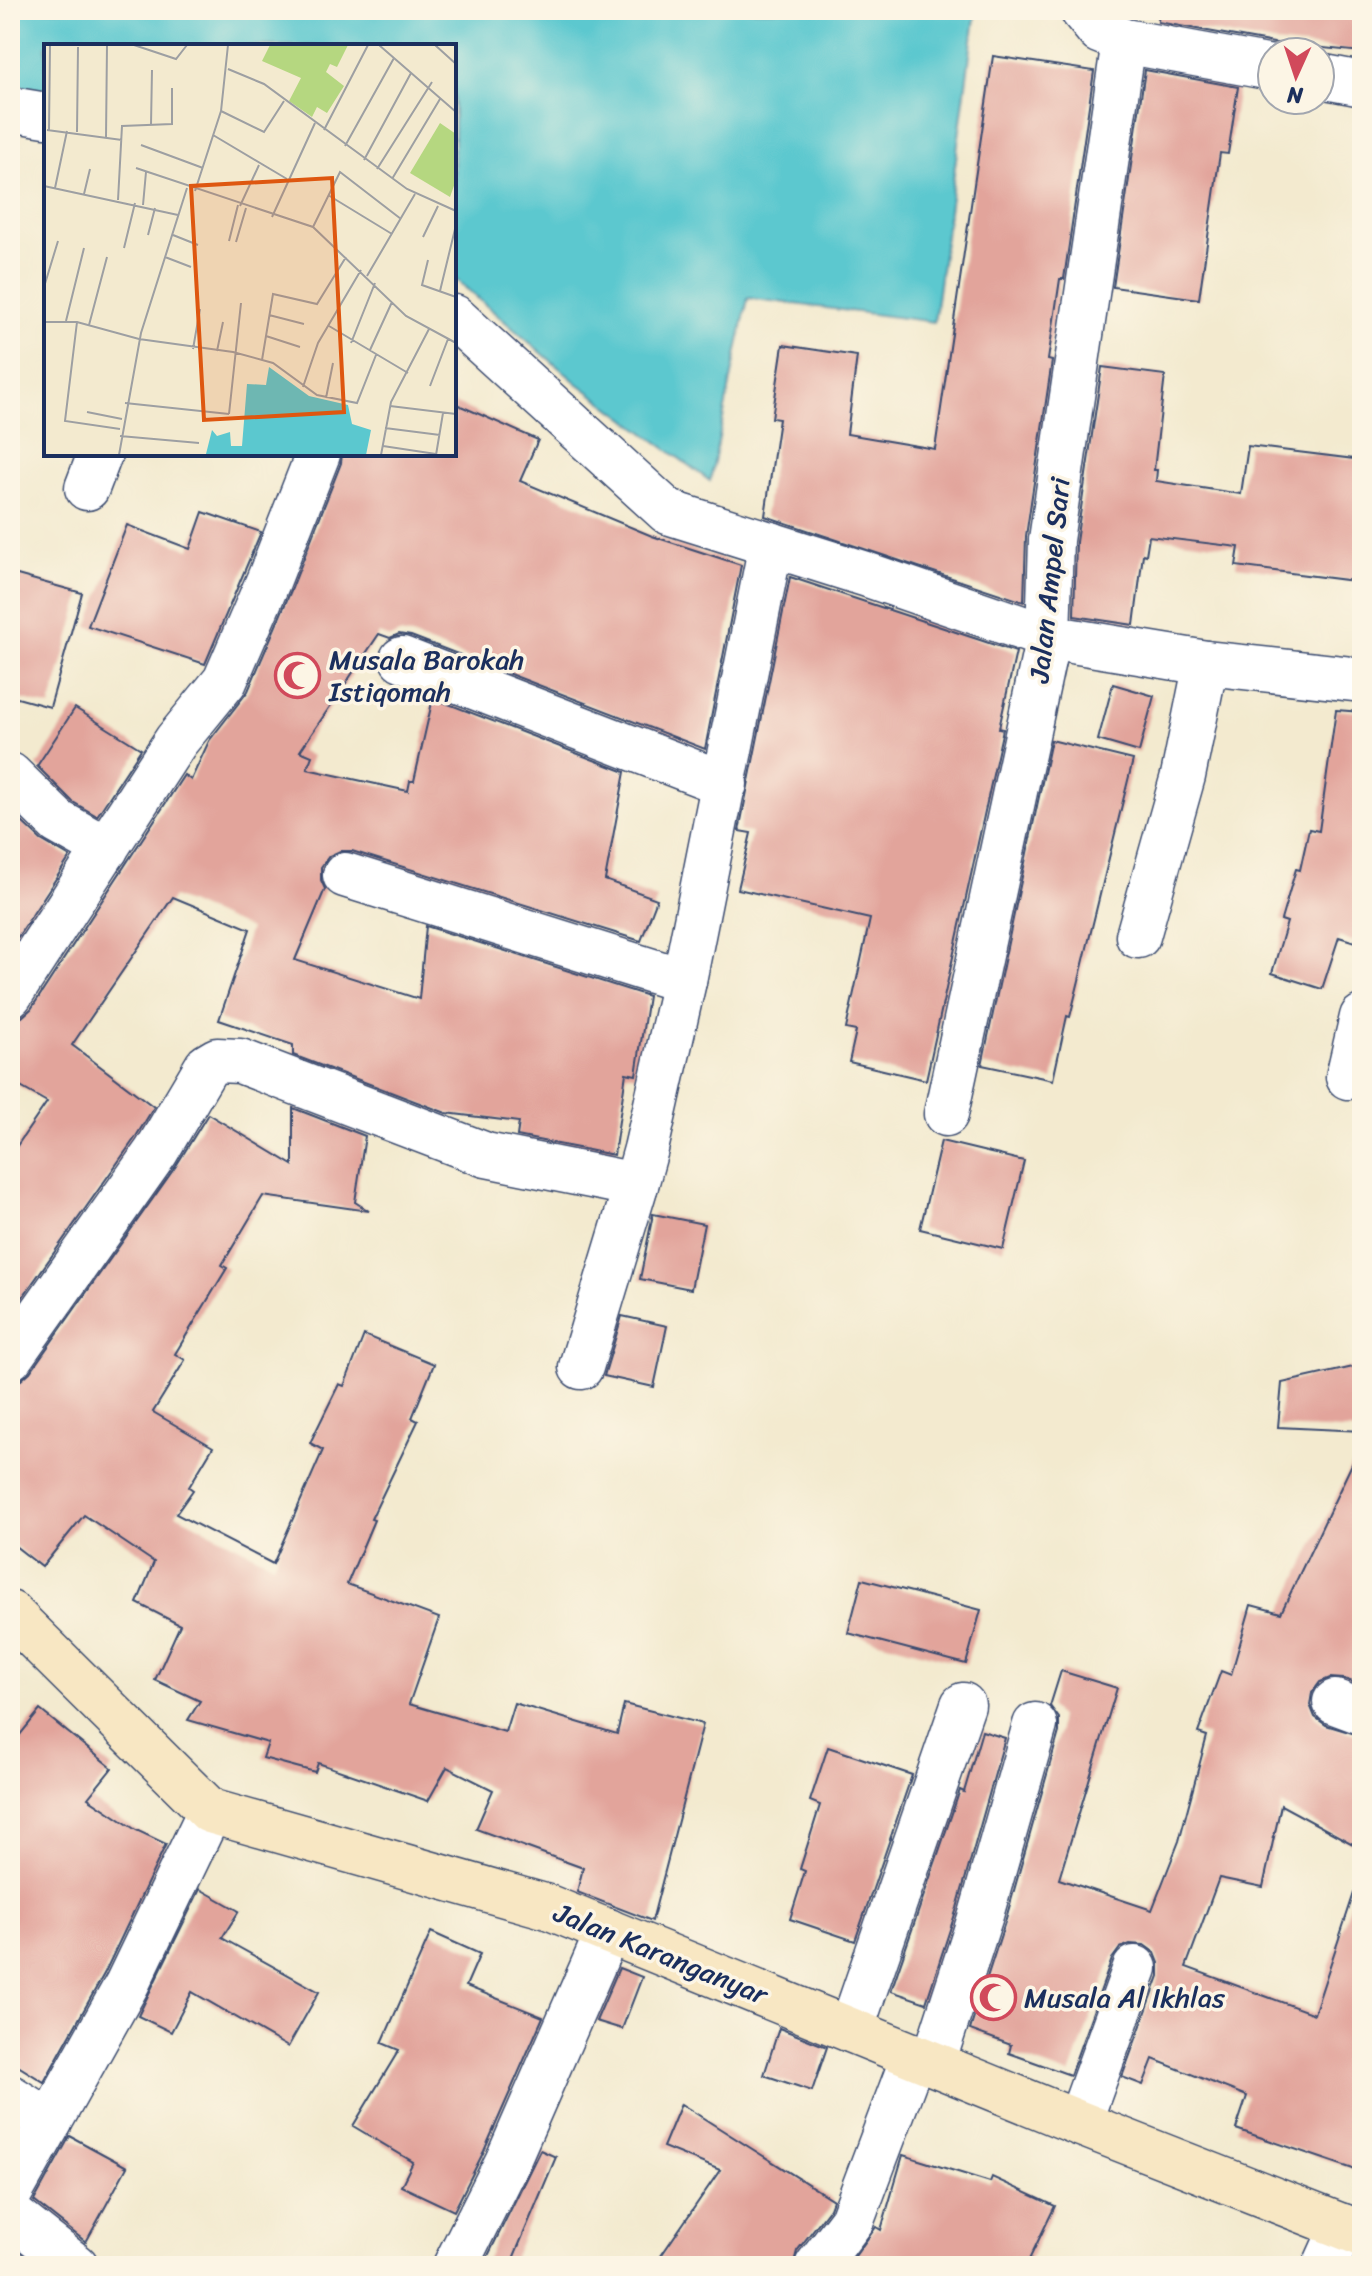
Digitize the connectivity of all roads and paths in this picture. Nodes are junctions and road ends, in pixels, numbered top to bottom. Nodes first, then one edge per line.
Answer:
1 (1082, 10) edge
2 (1124, 41) junction
3 (1256, 65) edge
4 (1336, 79) edge
5 (1362, 84) edge
6 (10, 109) edge
7 (44, 115) edge
8 (456, 319) edge
9 (317, 456) edge
10 (771, 544) junction
11 (1048, 637) junction
12 (402, 659) dead end
13 (1206, 663) junction
14 (1362, 680) edge
15 (10, 775) edge
16 (725, 784) junction
17 (106, 849) junction
18 (345, 875) dead end
19 (1138, 936) dead end
20 (684, 981) junction
21 (10, 995) edge
22 (1362, 1017) edge
23 (1348, 1077) dead end
24 (946, 1114) dead end
25 (636, 1185) junction
26 (10, 1358) edge
27 (581, 1367) dead end
28 (10, 1613) edge
29 (963, 1705) dead end
30 (1035, 1725) dead end
31 (210, 1811) junction
32 (608, 1931) junction
33 (1135, 1968) dead end
34 (851, 2030) junction
35 (924, 2059) junction
36 (10, 2097) edge
37 (50, 2122) junction
38 (1079, 2123) junction
39 (10, 2193) edge
40 (10, 2214) edge
41 (1352, 2230) edge
42 (76, 2266) edge
43 (455, 2266) edge
44 (817, 2266) edge
45 (1325, 2266) edge

1 - 2 street
2 - 3 street
2 - 11 street, Jalan Ampel Sari
4 - 5 street
6 - 7 street
8 - 10 street
9 - 17 street
10 - 11 street
10 - 16 street
11 - 13 street
11 - 24 street, Jalan Ampel Sari
12 - 16 street
13 - 14 street
13 - 19 street
15 - 17 street
16 - 20 street
17 - 21 street
18 - 20 street
20 - 25 street
22 - 23 street
25 - 26 street
25 - 27 street
28 - 31 street, Jalan Karanganyar
29 - 34 street
30 - 35 street
31 - 32 street, Jalan Karanganyar
31 - 37 street
32 - 34 street, Jalan Karanganyar
32 - 43 street
33 - 38 street
34 - 35 street, Jalan Karanganyar
35 - 38 street, Jalan Karanganyar
35 - 44 street
36 - 37 street
37 - 39 street
38 - 41 street, Jalan Karanganyar
40 - 42 street
41 - 45 street

